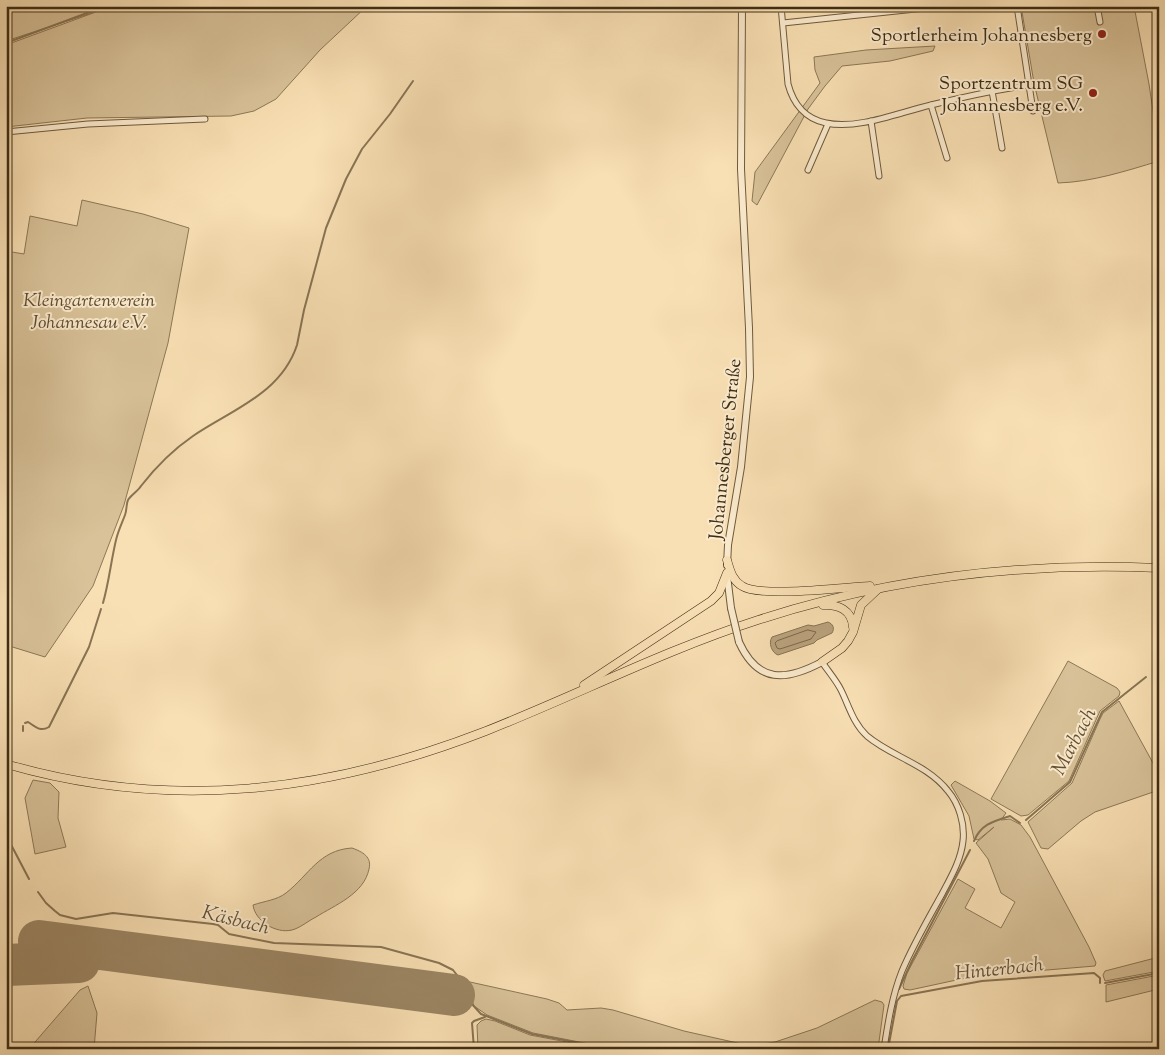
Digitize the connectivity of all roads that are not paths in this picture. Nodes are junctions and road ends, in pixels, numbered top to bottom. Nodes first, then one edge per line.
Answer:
1 (742, 6) edge
2 (782, 6) edge
3 (944, 6) edge
4 (1017, 6) edge
5 (1097, 6) edge
6 (783, 22) junction
7 (1100, 22) dead end
8 (1029, 85) junction
9 (992, 91) junction
10 (931, 105) junction
11 (1033, 111) dead end
12 (205, 119) dead end
13 (871, 121) junction
14 (828, 124) junction
15 (6, 132) edge
16 (1002, 148) dead end
17 (947, 158) dead end
18 (808, 170) dead end
19 (879, 176) dead end
20 (727, 560) junction
21 (1159, 568) edge
22 (727, 573) junction
23 (902, 583) junction
24 (879, 588) junction
25 (806, 605) junction
26 (853, 632) junction
27 (822, 662) junction
28 (556, 701) junction
29 (6, 764) edge
30 (884, 1049) edge

1 - 20 street, Johannesberger Straße
2 - 6 street
3 - 6 street
4 - 8 street
5 - 7 street
6 - 14 street
8 - 9 street
8 - 11 street
9 - 10 street
9 - 16 street
10 - 13 street
10 - 17 street
12 - 15 street
13 - 14 street
13 - 19 street
14 - 18 street
20 - 22 street, Johannesberger Straße
20 - 23 main road
21 - 23 main road
22 - 27 street, Johannesberger Straße, bridge
22 - 28 main road
23 - 24 main road
24 - 25 main road
24 - 26 main road
25 - 26 main road
25 - 28 main road
26 - 27 main road
27 - 30 street
28 - 29 main road

